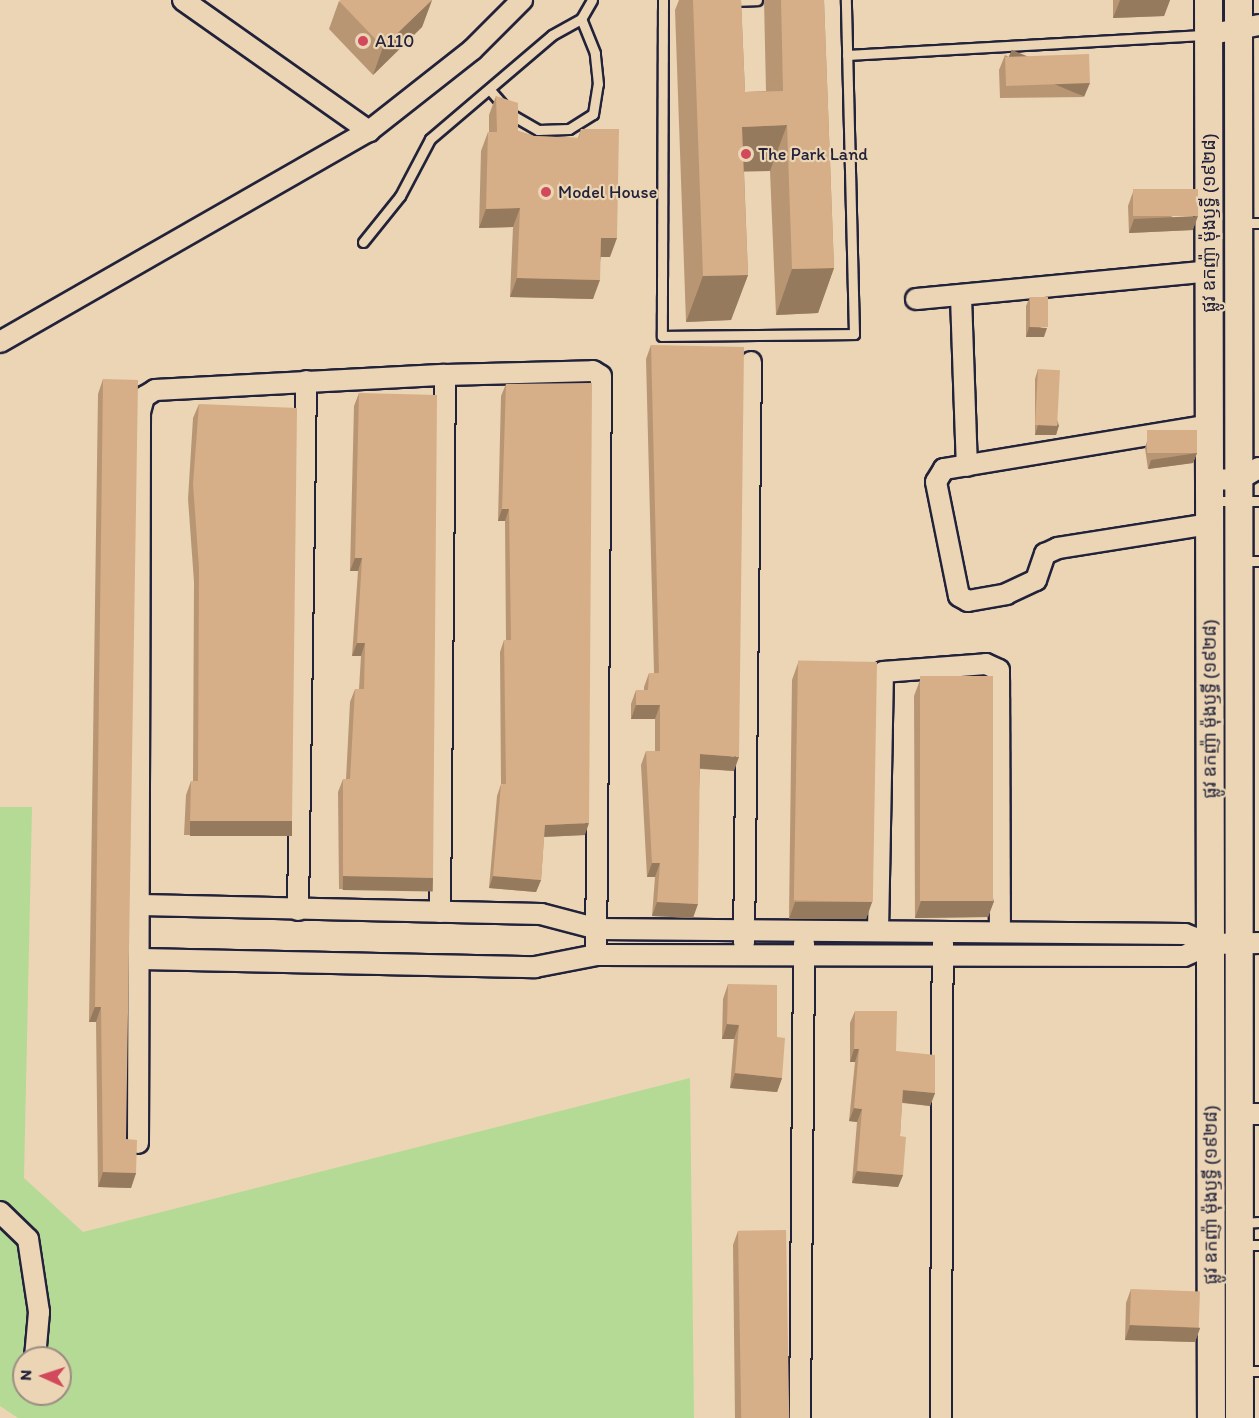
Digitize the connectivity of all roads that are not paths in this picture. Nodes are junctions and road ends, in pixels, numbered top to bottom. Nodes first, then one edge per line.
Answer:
1 (183, 0) edge
2 (522, 0) edge
3 (592, 0) edge
4 (756, 0) edge
5 (846, 0) edge
6 (1208, 0) edge
7 (1238, 0) edge
8 (721, 1) edge
9 (663, 2) edge
10 (675, 3) dead end
11 (581, 19) junction
12 (1249, 27) edge
13 (1207, 35) junction
14 (847, 55) junction
15 (490, 90) junction
16 (369, 131) junction
17 (1249, 223) edge
18 (363, 242) dead end
19 (1210, 271) junction
20 (961, 297) junction
21 (916, 299) dead end
22 (0, 342) edge
23 (751, 362) dead end
24 (445, 375) junction
25 (306, 381) junction
26 (1210, 425) junction
27 (967, 466) junction
28 (1249, 487) edge
29 (1210, 501) junction
30 (1249, 561) edge
31 (141, 905) junction
32 (298, 910) junction
33 (440, 912) junction
34 (598, 929) junction
35 (744, 930) junction
36 (804, 931) junction
37 (878, 931) junction
38 (944, 932) junction
39 (1000, 932) junction
40 (1249, 943) edge
41 (1211, 944) junction
42 (596, 955) junction
43 (744, 955) junction
44 (803, 955) junction
45 (943, 956) junction
46 (141, 959) junction
47 (1249, 1114) edge
48 (138, 1143) edge
49 (0, 1212) edge
50 (1249, 1234) edge
51 (36, 1346) edge
52 (1249, 1371) edge
53 (800, 1418) edge
54 (941, 1418) edge
55 (1211, 1418) edge
56 (1239, 1418) edge

1 - 16 street
2 - 16 street
3 - 11 lane
4 - 8 lane
5 - 14 lane
6 - 13 main road, ផ្លូវ ឧកញ៉ា ម៉ុងឫទ្ធី (១៩២៨)
7 - 12 main road, ផ្លូវ ឧកញ៉ា ម៉ុងឫទ្ធី (១៩២៨)
9 - 10 lane
9 - 14 lane
11 - 15 lane
11 - 15 lane
12 - 13 street
12 - 17 main road, ផ្លូវ ឧកញ៉ា ម៉ុងឫទ្ធី (១៩២៨)
13 - 14 lane
13 - 19 main road, ផ្លូវ ឧកញ៉ា ម៉ុងឫទ្ធី (១៩២៨)
15 - 18 lane
16 - 22 street
17 - 28 main road, ផ្លូវ ឧកញ៉ា ម៉ុងឫទ្ធី (១៩២៨)
19 - 20 street
19 - 26 main road, ផ្លូវ ឧកញ៉ា ម៉ុងឫទ្ធី (១៩២៨)
20 - 21 street
20 - 27 street
23 - 35 street
24 - 25 street
24 - 33 street
24 - 34 street
25 - 31 street
25 - 32 street
26 - 27 street
26 - 29 main road, ផ្លូវ ឧកញ៉ា ម៉ុងឫទ្ធី (១៩២៨)
27 - 29 street
28 - 29 street
28 - 30 main road, ផ្លូវ ឧកញ៉ា ម៉ុងឫទ្ធី (១៩២៨)
29 - 41 main road, ផ្លូវ ឧកញ៉ា ម៉ុងឫទ្ធី (១៩២៨)
30 - 40 main road, ផ្លូវ ឧកញ៉ា ម៉ុងឫទ្ធី (១៩២៨)
31 - 32 street
31 - 46 street
32 - 33 street
33 - 34 street
34 - 35 street
34 - 42 street
35 - 36 street
35 - 43 street
36 - 37 street
36 - 44 street
37 - 38 street
37 - 39 street
38 - 39 street
38 - 45 street
39 - 41 street
40 - 41 street
40 - 47 main road, ផ្លូវ ឧកញ៉ា ម៉ុងឫទ្ធី (១៩២៨)
41 - 45 street
41 - 55 main road, ផ្លូវ ឧកញ៉ា ម៉ុងឫទ្ធី (១៩២៨)
42 - 43 street
42 - 46 street
43 - 44 street
44 - 45 street
44 - 53 street
45 - 54 street
46 - 48 street
47 - 50 main road, ផ្លូវ ឧកញ៉ា ម៉ុងឫទ្ធី (១៩២៨)
49 - 51 street
50 - 52 main road, ផ្លូវ ឧកញ៉ា ម៉ុងឫទ្ធី (១៩២៨)
52 - 56 main road, ផ្លូវ ឧកញ៉ា ម៉ុងឫទ្ធី (១៩២៨)

